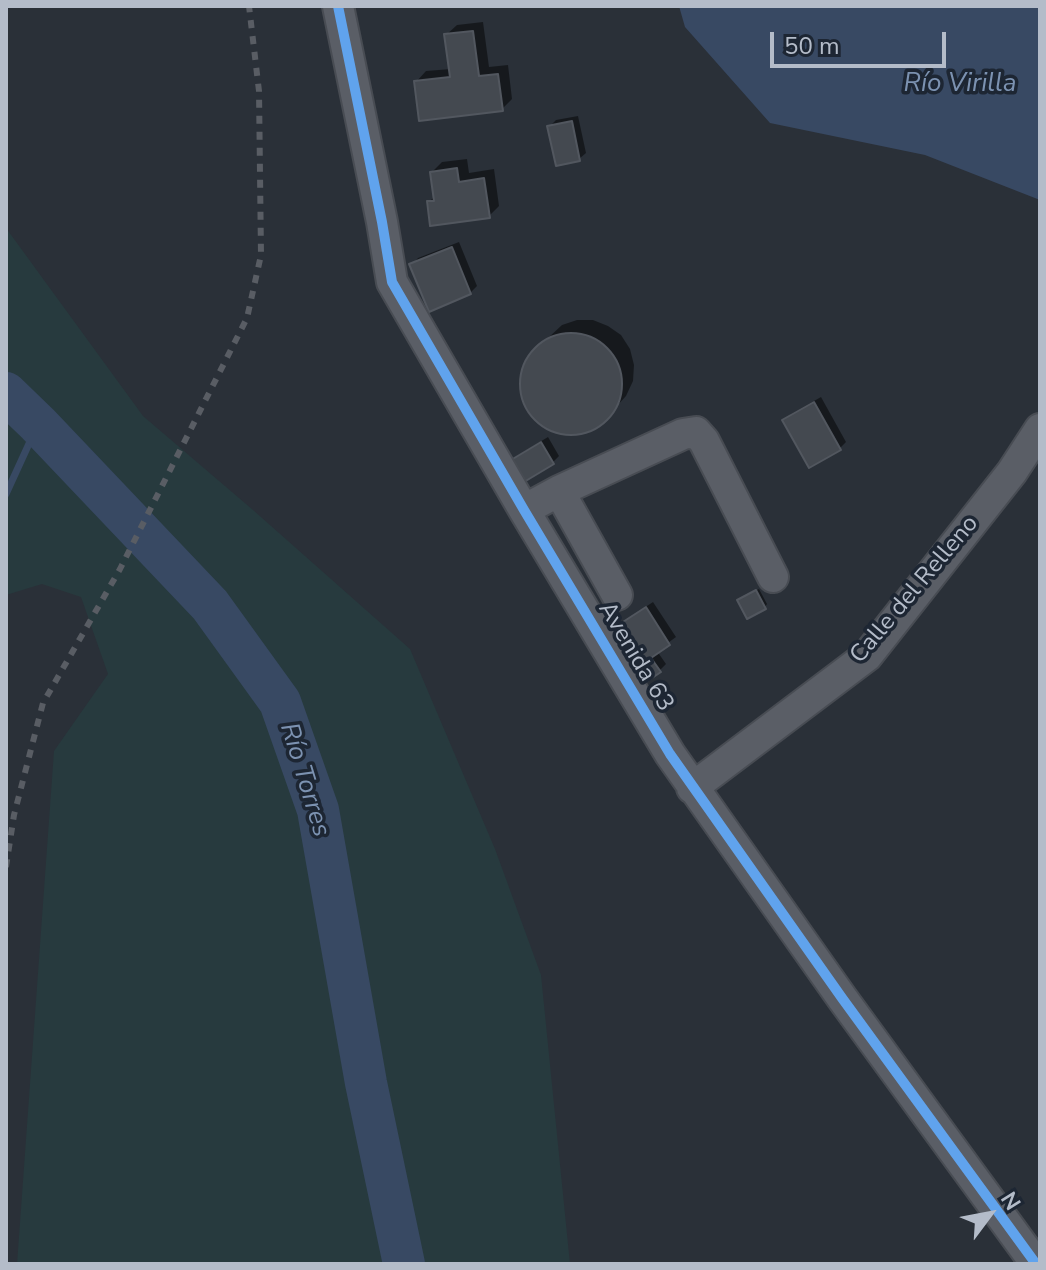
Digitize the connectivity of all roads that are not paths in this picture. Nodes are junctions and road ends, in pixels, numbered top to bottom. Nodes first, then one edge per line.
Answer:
1 (338, 6) edge
2 (1040, 429) edge
3 (559, 491) junction
4 (524, 510) junction
5 (773, 577) dead end
6 (617, 595) dead end
7 (692, 788) junction
8 (1036, 1264) edge

1 - 4 street, Avenida 63
2 - 7 street, Calle del Relleno
3 - 4 street
3 - 5 street
3 - 6 street
4 - 7 street, Avenida 63
7 - 8 street, Avenida 63

